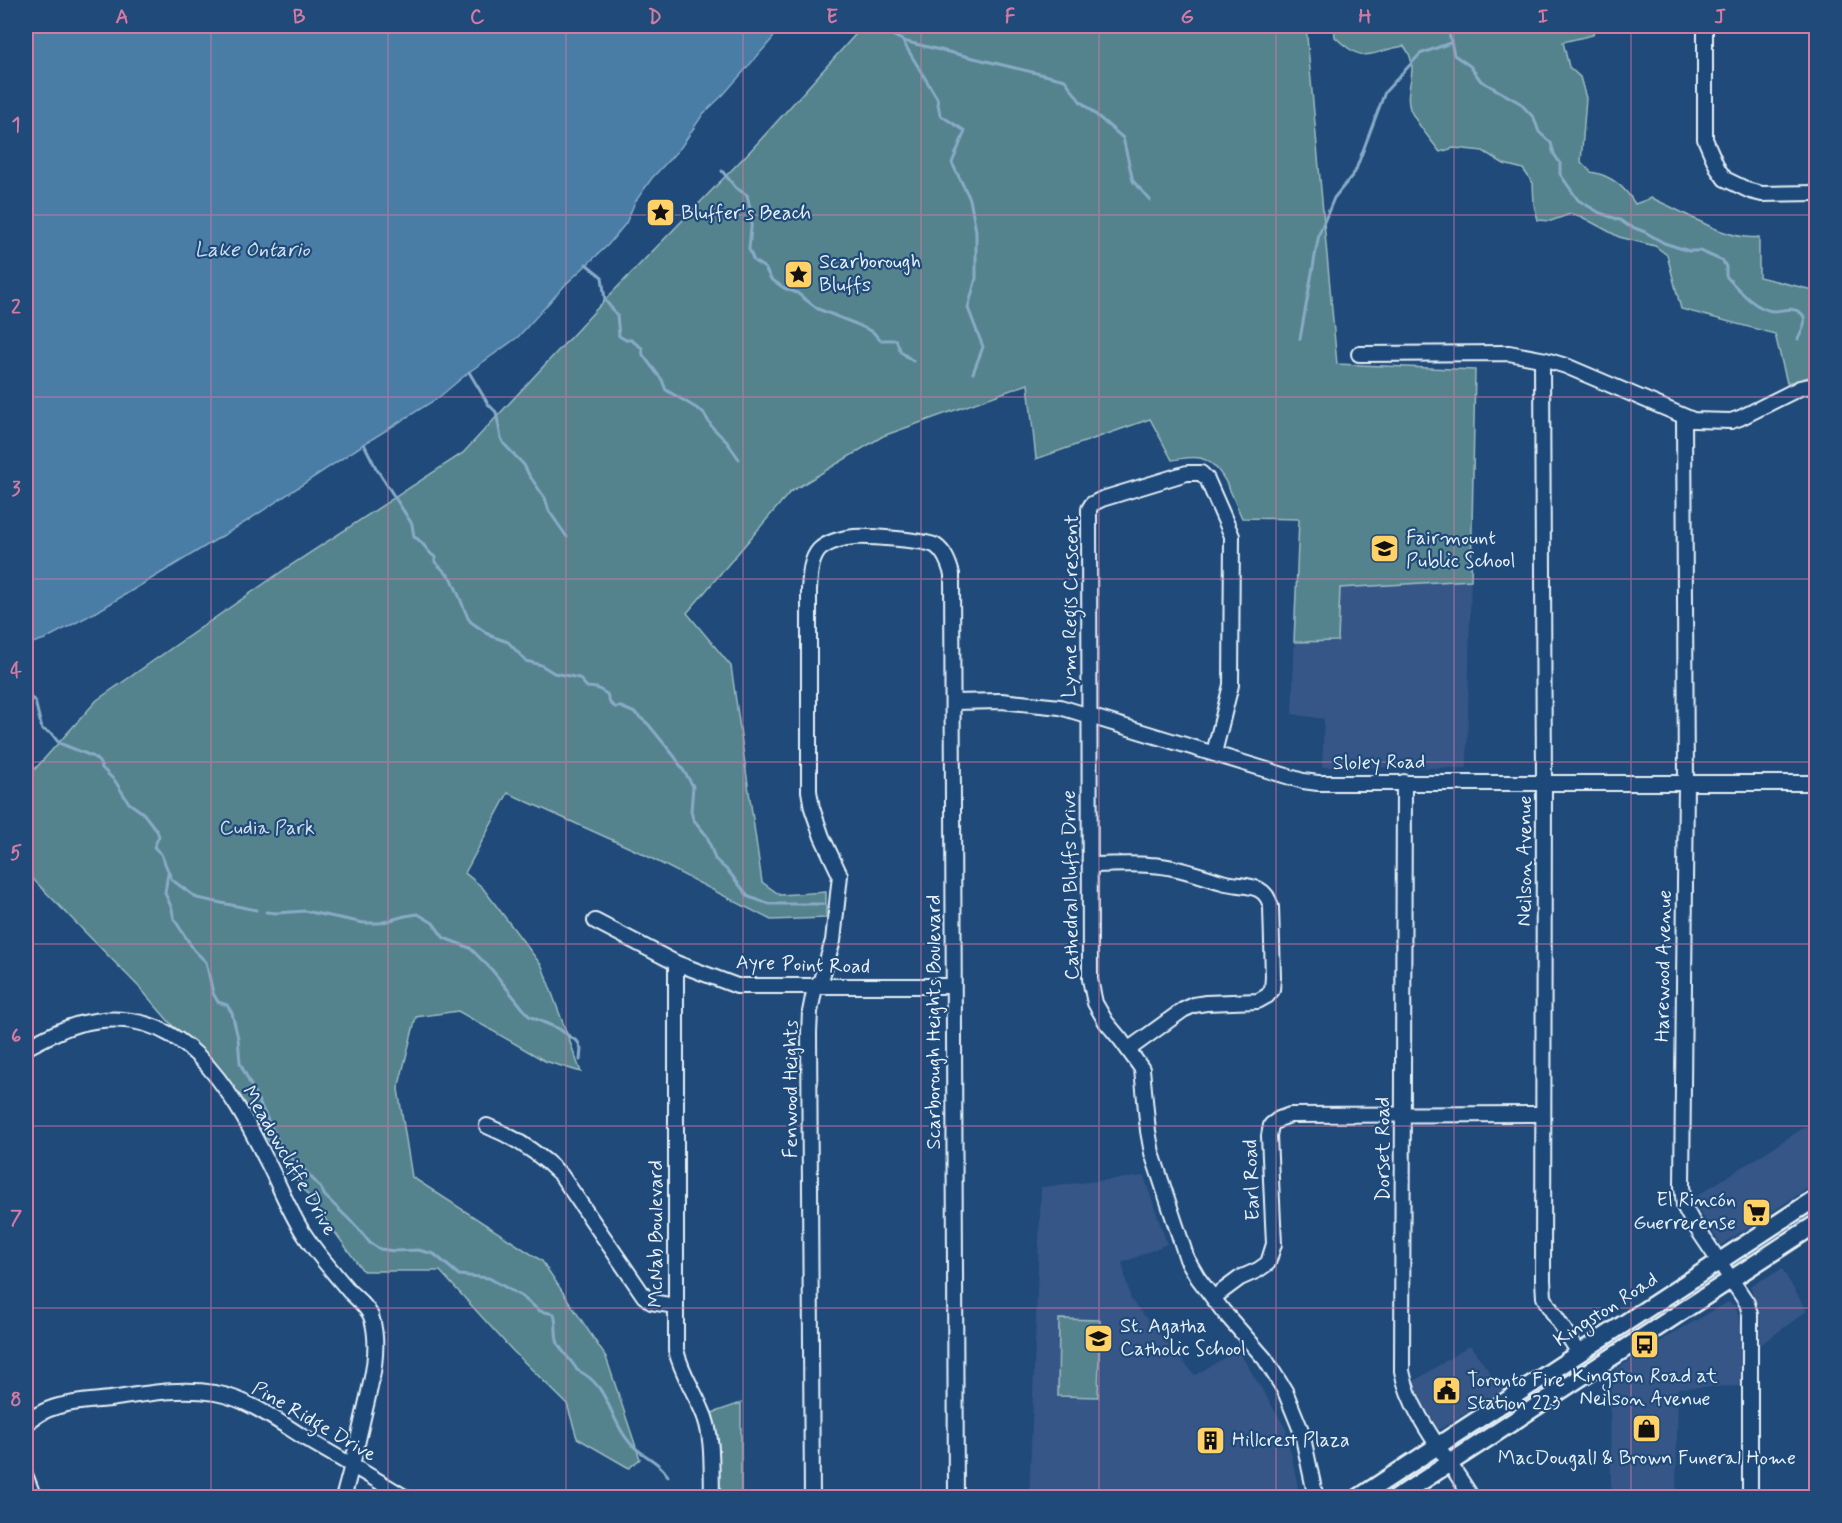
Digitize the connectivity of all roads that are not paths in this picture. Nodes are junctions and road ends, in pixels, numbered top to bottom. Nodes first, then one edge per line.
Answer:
1 (1705, 26) edge
2 (1816, 193) edge
3 (1359, 354) dead end
4 (1542, 360) junction
5 (1816, 385) edge
6 (1684, 417) junction
7 (820, 549) joint
8 (954, 702) junction
9 (1090, 716) junction
10 (1214, 753) junction
11 (1404, 782) junction
12 (1544, 782) junction
13 (1686, 783) junction
14 (1816, 783) edge
15 (1090, 865) junction
16 (595, 921) dead end
17 (676, 963) junction
18 (952, 986) junction
19 (816, 987) junction
20 (26, 1048) edge
21 (1129, 1049) junction
22 (1403, 1114) junction
23 (1544, 1114) junction
24 (487, 1126) dead end
25 (1816, 1198) edge
26 (1816, 1224) edge
27 (1719, 1262) junction
28 (1731, 1280) junction
29 (1213, 1298) junction
30 (675, 1306) junction
31 (1579, 1353) junction
32 (26, 1425) edge
33 (1438, 1445) junction
34 (1451, 1463) junction
35 (352, 1465) junction
36 (26, 1477) edge
37 (34, 1497) edge
38 (343, 1497) edge
39 (406, 1497) edge
40 (712, 1497) edge
41 (812, 1497) edge
42 (956, 1497) edge
43 (1316, 1497) edge
44 (1358, 1497) edge
45 (1396, 1497) edge
46 (1472, 1497) edge
47 (1750, 1497) edge

1 - 2 street
3 - 4 street
4 - 6 street
4 - 12 street, Neilson Avenue
5 - 6 street
6 - 13 street, Harewood Avenue
7 - 8 street, Scarborough Heights Boulevard
7 - 19 street, Fenwood Heights
8 - 9 street, Sloley Road
8 - 18 street, Scarborough Heights Boulevard
9 - 10 street, Sloley Road
9 - 10 street, Lyme Regis Crescent
9 - 15 street, Cathedral Bluffs Drive
10 - 11 street, Sloley Road
11 - 12 street, Sloley Road
11 - 22 street, Dorset Road
12 - 13 street, Sloley Road
12 - 23 street, Neilson Avenue
13 - 14 street, Sloley Road
13 - 27 street, Harewood Avenue
15 - 21 street, Cathedral Bluffs Drive
15 - 21 street
16 - 17 street, Ayre Point Road
17 - 19 street, Ayre Point Road
17 - 30 street, McNab Boulevard
18 - 19 street, Ayre Point Road
18 - 42 street, Scarborough Heights Boulevard
19 - 41 street, Fenwood Heights
20 - 35 street, Meadowcliffe Drive
21 - 29 street, Cathedral Bluffs Drive
22 - 23 street, Earl Road
22 - 29 street, Earl Road
22 - 33 street, Dorset Road
23 - 31 street, Neilson Avenue
24 - 30 street
25 - 27 main road, Kingston Road
26 - 28 main road
27 - 28 street, Harewood Avenue
27 - 31 main road, Kingston Road
28 - 34 main road
28 - 47 street, Harewood Avenue
29 - 43 street, Cathedral Bluffs Drive
30 - 40 street, McNab Boulevard
31 - 33 main road, Kingston Road
32 - 35 street, Pine Ridge Drive
33 - 34 street, Dorset Road
33 - 44 main road, Kingston Road
34 - 45 main road
34 - 46 street, Dorset Road
35 - 38 street, Meadowcliffe Drive
35 - 39 street, Pine Ridge Drive
36 - 37 street

